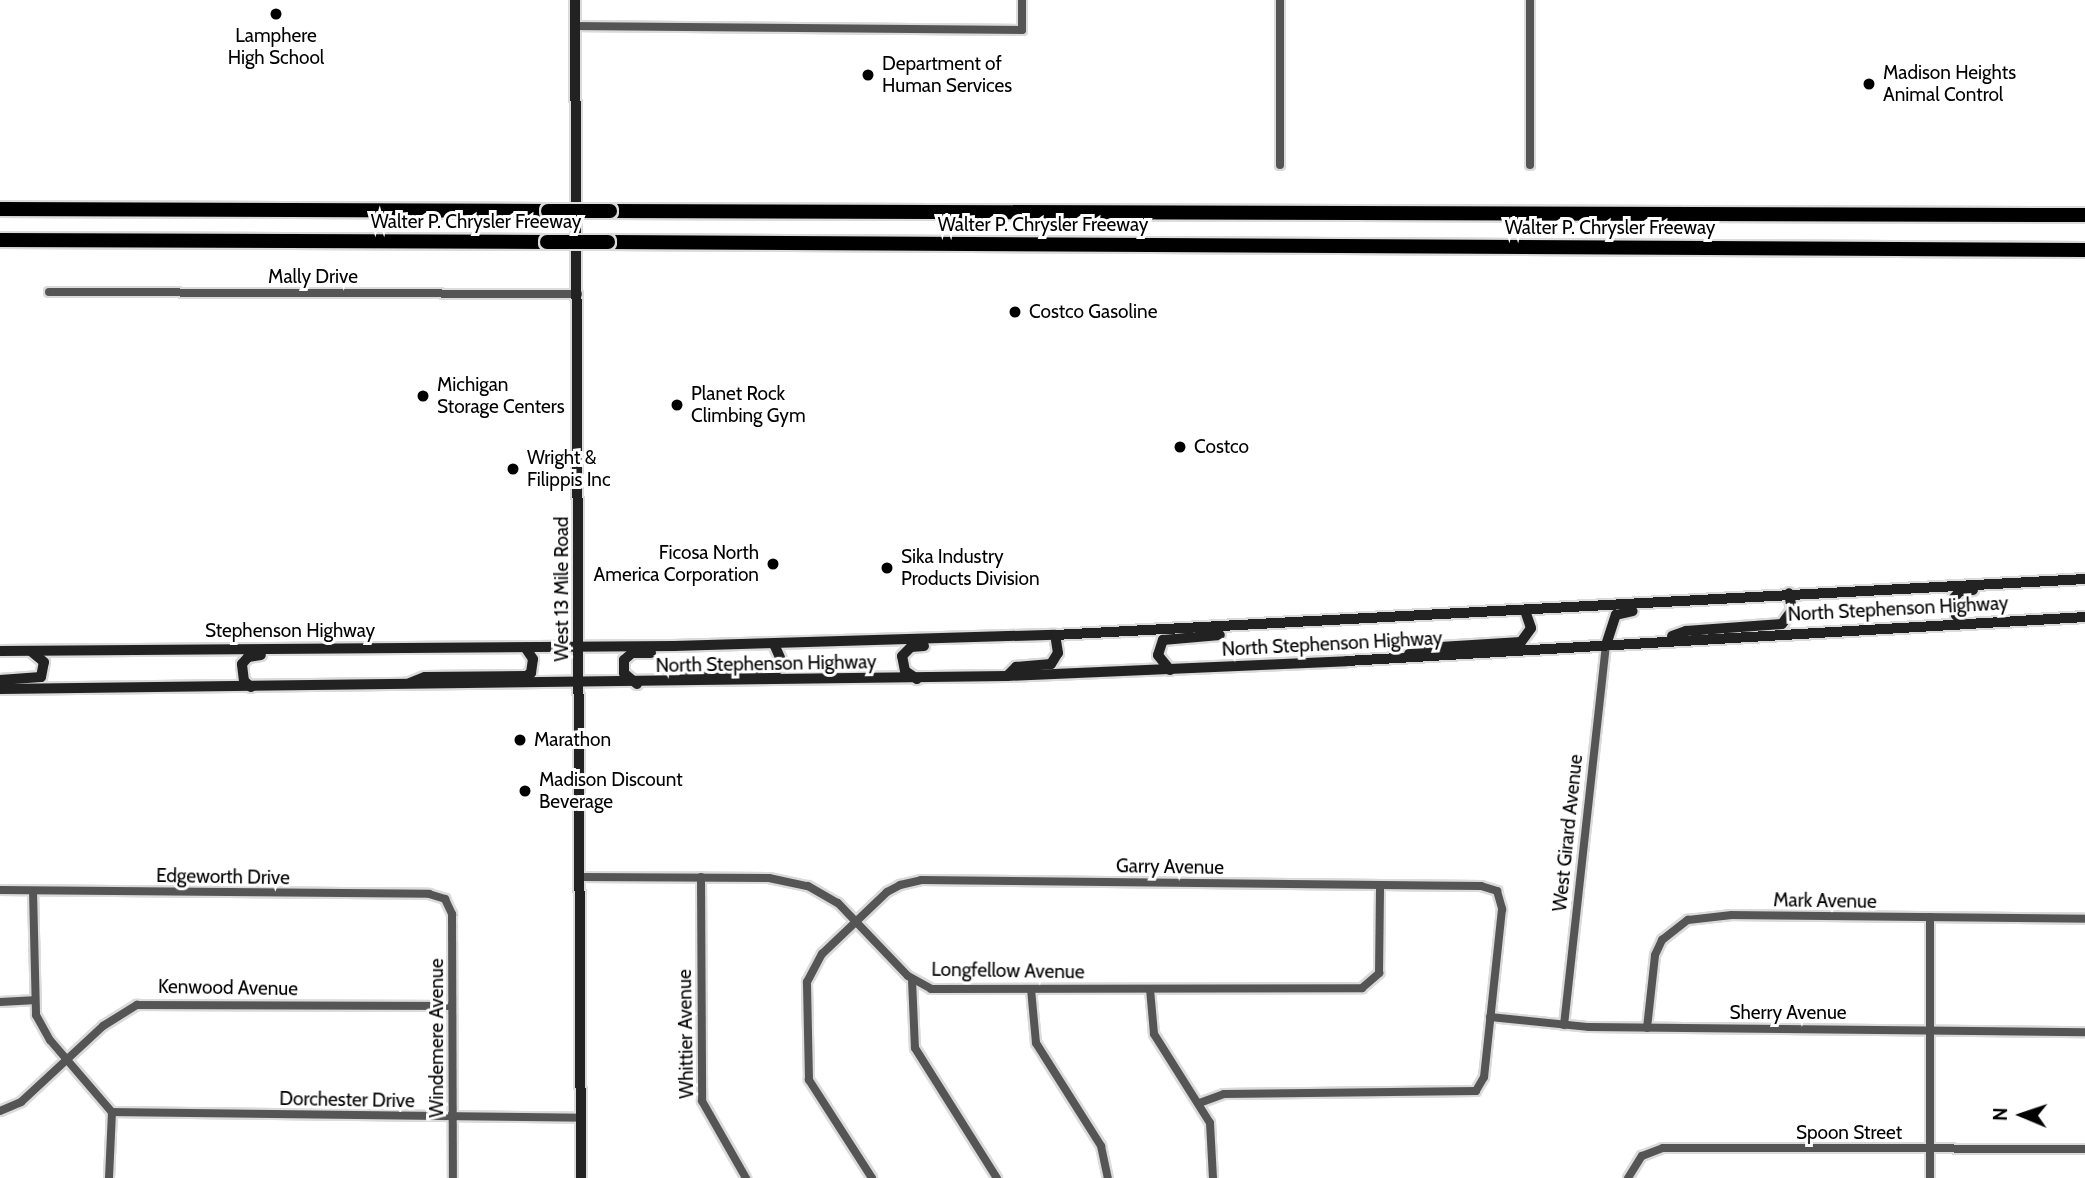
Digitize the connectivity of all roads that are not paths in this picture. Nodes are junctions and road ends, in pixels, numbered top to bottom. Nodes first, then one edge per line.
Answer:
1 (575, 0) edge
2 (1022, 0) edge
3 (1280, 0) edge
4 (1530, 0) edge
5 (575, 26) junction
6 (1280, 165) dead end
7 (1530, 165) dead end
8 (0, 209) edge
9 (2085, 215) edge
10 (0, 240) edge
11 (2085, 250) edge
12 (49, 292) dead end
13 (578, 294) junction
14 (2082, 579) edge
15 (1788, 593) junction
16 (1732, 597) junction
17 (1525, 611) junction
18 (2085, 617) edge
19 (1963, 622) junction
20 (1278, 625) junction
21 (1055, 635) junction
22 (953, 638) junction
23 (1659, 641) junction
24 (747, 644) junction
25 (774, 644) junction
26 (1606, 645) junction
27 (580, 646) junction
28 (525, 647) junction
29 (421, 648) junction
30 (0, 651) edge
31 (31, 651) junction
32 (1396, 658) junction
33 (1170, 670) junction
34 (1007, 676) junction
35 (917, 679) junction
36 (0, 680) edge
37 (671, 683) junction
38 (580, 684) junction
39 (637, 684) junction
40 (405, 685) junction
41 (251, 687) junction
42 (0, 689) edge
43 (580, 877) junction
44 (701, 877) junction
45 (1380, 885) junction
46 (0, 890) edge
47 (33, 891) junction
48 (444, 899) joint
49 (1930, 917) junction
50 (2085, 919) edge
51 (856, 921) junction
52 (912, 980) junction
53 (1031, 989) junction
54 (1150, 989) junction
55 (33, 1000) junction
56 (0, 1002) edge
57 (452, 1006) junction
58 (1490, 1017) junction
59 (1564, 1025) junction
60 (1647, 1028) junction
61 (1931, 1030) junction
62 (2085, 1032) edge
63 (68, 1060) junction
64 (1199, 1103) junction
65 (0, 1111) edge
66 (112, 1112) junction
67 (453, 1117) junction
68 (581, 1118) junction
69 (1930, 1149) junction
70 (2085, 1149) edge
71 (109, 1178) edge
72 (453, 1178) edge
73 (581, 1178) edge
74 (746, 1178) edge
75 (872, 1178) edge
76 (997, 1178) edge
77 (1108, 1178) edge
78 (1213, 1178) edge
79 (1628, 1178) edge
80 (1930, 1178) edge

1 - 5 main road, West 13 Mile Road
2 - 5 street
3 - 6 street
4 - 7 street
5 - 13 main road, West 13 Mile Road
8 - 9 highway, Walter P. Chrysler Freeway, bridge
10 - 11 highway, Walter P. Chrysler Freeway, bridge
12 - 13 street, Mally Drive
13 - 27 main road, West 13 Mile Road
14 - 15 main road, North Stephenson Highway
14 - 19 main road
15 - 16 main road, North Stephenson Highway
15 - 23 main road
16 - 17 main road, North Stephenson Highway
16 - 26 main road
17 - 20 main road, North Stephenson Highway
17 - 32 main road
18 - 19 main road, North Stephenson Highway
19 - 23 main road, North Stephenson Highway
20 - 21 main road, North Stephenson Highway
20 - 33 main road
21 - 22 main road, North Stephenson Highway
21 - 34 main road
22 - 25 main road, North Stephenson Highway
22 - 35 main road
23 - 26 main road, North Stephenson Highway
24 - 25 main road, North Stephenson Highway
24 - 27 main road, North Stephenson Highway
24 - 39 main road
25 - 37 main road
26 - 32 main road, North Stephenson Highway
26 - 59 street, West Girard Avenue
27 - 28 main road, Stephenson Highway
27 - 38 main road, West 13 Mile Road
28 - 29 main road, Stephenson Highway
28 - 40 main road
29 - 31 main road, Stephenson Highway
29 - 41 main road
30 - 31 main road, Stephenson Highway
31 - 36 main road
32 - 33 main road, North Stephenson Highway
33 - 34 main road, North Stephenson Highway
34 - 35 main road, North Stephenson Highway
35 - 37 main road, North Stephenson Highway
37 - 39 main road, North Stephenson Highway
38 - 39 main road, North Stephenson Highway
38 - 40 main road
38 - 43 main road, West 13 Mile Road
40 - 41 main road
41 - 42 main road
43 - 44 street, Longfellow Avenue
43 - 68 main road, West 13 Mile Road
44 - 51 street, Longfellow Avenue
44 - 74 street, Whittier Avenue
45 - 51 street, Garry Avenue
45 - 54 street, Longfellow Avenue
45 - 58 street, Garry Avenue
46 - 47 street, Edgeworth Drive
47 - 48 street, Edgeworth Drive
47 - 55 street
48 - 57 street, Windemere Avenue
49 - 50 street, Mark Avenue
49 - 60 street, Mark Avenue
49 - 61 street
51 - 52 street, Longfellow Avenue
51 - 75 street, Garry Avenue
52 - 53 street, Longfellow Avenue
52 - 76 street
53 - 54 street, Longfellow Avenue
53 - 77 street
54 - 64 street
55 - 56 street
55 - 63 street
57 - 63 street, Kenwood Avenue
57 - 67 street, Windemere Avenue
58 - 59 street, Sherry Avenue
58 - 64 street
59 - 60 street, Sherry Avenue
60 - 61 street, Sherry Avenue
61 - 62 street, Sherry Avenue
61 - 69 street
63 - 65 street, Kenwood Avenue
63 - 66 street
64 - 78 street
66 - 67 street, Dorchester Drive
66 - 71 street
67 - 68 street, Dorchester Drive
67 - 72 street, Windemere Avenue
68 - 73 main road, West 13 Mile Road
69 - 70 street, Spoon Street
69 - 79 street, Spoon Street
69 - 80 street

